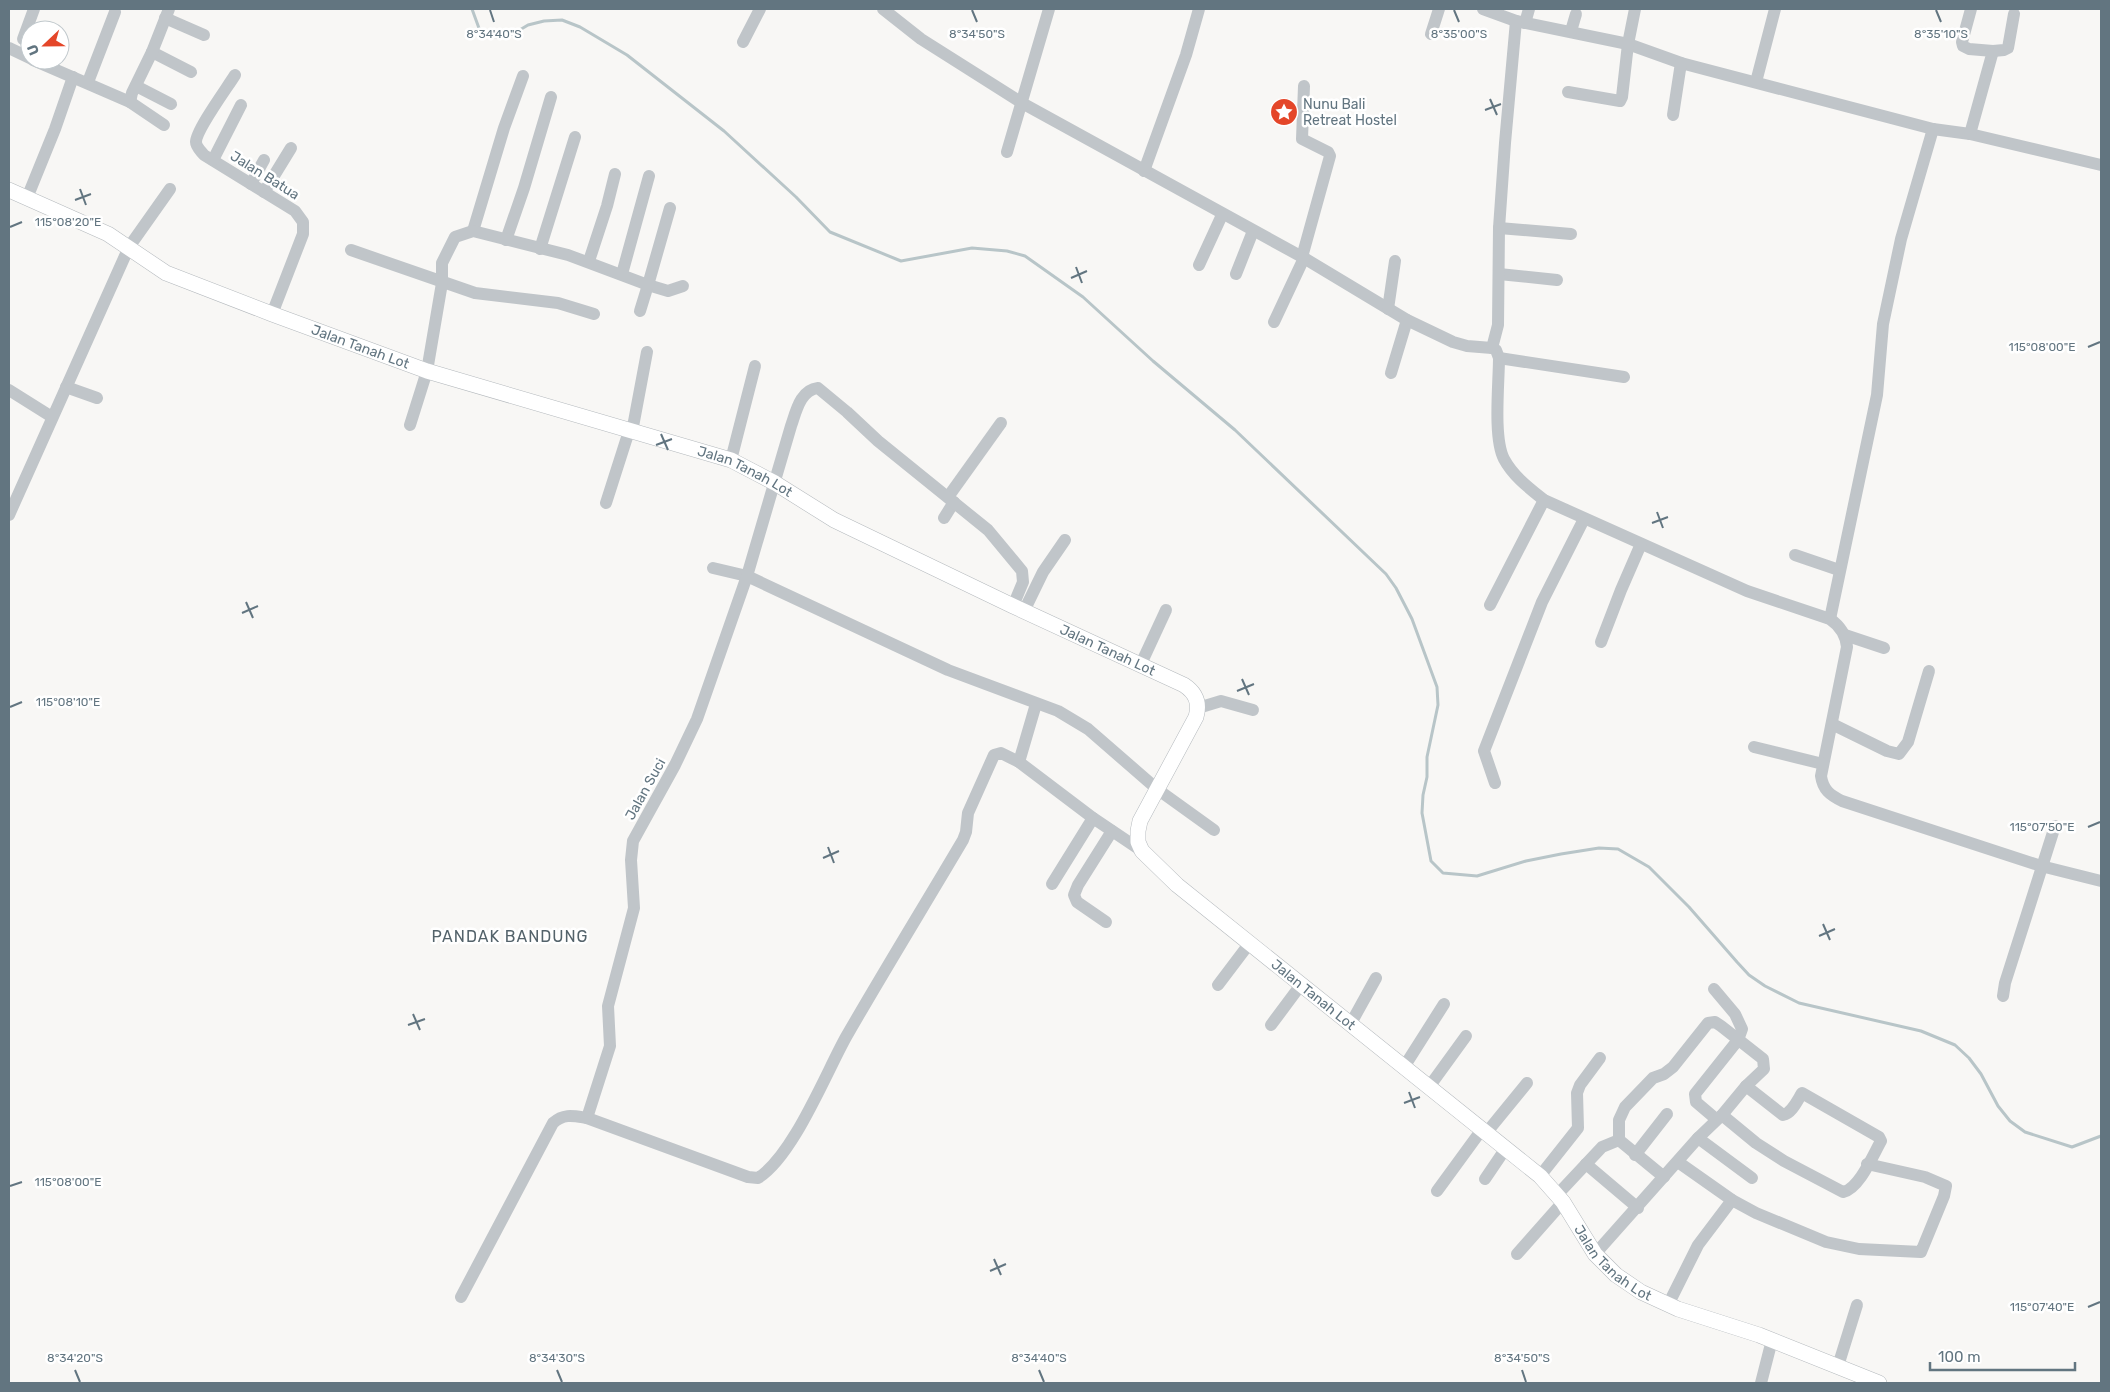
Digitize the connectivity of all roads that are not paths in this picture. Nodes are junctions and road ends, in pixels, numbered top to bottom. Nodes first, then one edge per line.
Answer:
1 (760, 9) edge
2 (883, 9) edge
3 (1049, 9) edge
4 (1199, 9) edge
5 (1439, 9) edge
6 (1482, 9) edge
7 (1529, 9) edge
8 (1636, 9) edge
9 (1775, 9) edge
10 (1971, 9) edge
11 (115, 12) dead end
12 (167, 13) edge
13 (1576, 14) dead end
14 (2014, 14) dead end
15 (1521, 22) junction
16 (1570, 31) junction
17 (1431, 34) dead end
18 (204, 35) dead end
19 (743, 42) dead end
20 (1628, 44) junction
21 (1993, 51) junction
22 (152, 52) junction
23 (1681, 63) junction
24 (57, 70) edge
25 (191, 72) dead end
26 (235, 75) dead end
27 (522, 76) dead end
28 (73, 77) junction
29 (88, 82) junction
30 (1756, 82) junction
31 (136, 86) junction
32 (1304, 86) dead end
33 (1568, 92) dead end
34 (552, 97) dead end
35 (1023, 99) junction
36 (130, 102) junction
37 (171, 104) dead end
38 (241, 105) dead end
39 (1673, 115) dead end
40 (164, 125) dead end
41 (1933, 129) junction
42 (1970, 134) junction
43 (575, 137) dead end
44 (291, 148) dead end
45 (1007, 152) dead end
46 (213, 160) junction
47 (264, 160) dead end
48 (2101, 165) edge
49 (1145, 170) junction
50 (615, 174) dead end
51 (650, 176) dead end
52 (251, 184) junction
53 (170, 189) dead end
54 (9, 190) edge
55 (264, 192) junction
56 (27, 198) junction
57 (670, 208) dead end
58 (1222, 215) junction
59 (1499, 228) junction
60 (473, 231) junction
61 (1253, 231) junction
62 (1571, 234) dead end
63 (506, 240) junction
64 (130, 246) junction
65 (540, 249) junction
66 (351, 250) dead end
67 (1303, 257) junction
68 (589, 261) junction
69 (1396, 261) dead end
70 (1199, 265) dead end
71 (622, 274) junction
72 (1236, 274) dead end
73 (1499, 274) junction
74 (1557, 280) dead end
75 (442, 283) junction
76 (648, 285) junction
77 (683, 286) dead end
78 (1388, 309) junction
79 (640, 311) dead end
80 (272, 314) junction
81 (594, 314) dead end
82 (1407, 320) junction
83 (1274, 322) dead end
84 (1492, 348) junction
85 (647, 352) dead end
86 (1500, 358) junction
87 (755, 366) dead end
88 (427, 371) junction
89 (1391, 373) dead end
90 (1624, 377) dead end
91 (66, 387) junction
92 (9, 390) edge
93 (97, 398) dead end
94 (52, 417) junction
95 (1001, 423) dead end
96 (410, 425) dead end
97 (631, 431) junction
98 (732, 460) junction
99 (775, 483) junction
100 (951, 500) junction
101 (1544, 500) junction
102 (606, 503) dead end
103 (9, 515) edge
104 (944, 518) dead end
105 (1584, 519) junction
106 (1065, 540) dead end
107 (1641, 544) junction
108 (1795, 555) dead end
109 (713, 568) dead end
110 (1839, 570) junction
111 (747, 576) junction
112 (1490, 605) dead end
113 (1019, 609) junction
114 (1166, 610) dead end
115 (1830, 619) junction
116 (1845, 635) junction
117 (1601, 642) dead end
118 (1884, 648) dead end
119 (1141, 664) junction
120 (1929, 671) dead end
121 (1036, 704) junction
122 (1198, 708) junction
123 (1253, 710) dead end
124 (1832, 724) junction
125 (1754, 747) dead end
126 (1019, 762) junction
127 (1823, 764) junction
128 (1495, 783) dead end
129 (1157, 789) junction
130 (1093, 818) junction
131 (2055, 826) dead end
132 (1214, 830) dead end
133 (1112, 831) junction
134 (1142, 851) junction
135 (2041, 866) junction
136 (2101, 881) edge
137 (1052, 884) dead end
138 (1106, 922) dead end
139 (1249, 944) junction
140 (1376, 978) dead end
141 (1218, 985) dead end
142 (1300, 986) junction
143 (1714, 989) dead end
144 (2003, 996) dead end
145 (1444, 1004) dead end
146 (1271, 1025) dead end
147 (1350, 1025) junction
148 (1466, 1036) dead end
149 (1738, 1040) junction
150 (1600, 1058) dead end
151 (1404, 1067) junction
152 (1527, 1084) dead end
153 (1746, 1086) junction
154 (1429, 1087) junction
155 (1667, 1114) dead end
156 (1719, 1117) junction
157 (587, 1118) junction
158 (1485, 1130) junction
159 (1698, 1138) junction
160 (1618, 1140) junction
161 (1506, 1148) junction
162 (1636, 1155) junction
163 (1678, 1162) junction
164 (1586, 1164) junction
165 (1868, 1164) junction
166 (1540, 1176) junction
167 (1664, 1177) junction
168 (1752, 1178) dead end
169 (1485, 1179) dead end
170 (1437, 1191) dead end
171 (1560, 1198) junction
172 (1732, 1200) junction
173 (1638, 1208) junction
174 (1517, 1254) dead end
175 (1596, 1254) junction
176 (461, 1297) dead end
177 (1668, 1305) junction
178 (1857, 1305) dead end
179 (1772, 1340) junction
180 (1838, 1366) junction
181 (1761, 1383) edge
182 (1879, 1383) edge

1 - 19 street
2 - 35 street
3 - 35 street
4 - 49 street
5 - 17 street
6 - 15 street
7 - 15 street
8 - 20 street
9 - 30 street
10 - 21 street
11 - 29 street
12 - 18 street
12 - 22 street
13 - 16 street
14 - 21 street
15 - 16 street
15 - 59 street
16 - 20 street
20 - 23 street
20 - 33 street
21 - 42 street
22 - 25 street
22 - 31 street
23 - 30 street
23 - 39 street
24 - 28 street
26 - 46 street, Jalan Batua
27 - 60 street
28 - 29 street
28 - 56 street
29 - 36 street
30 - 41 street
31 - 36 street
31 - 37 street
32 - 67 street
34 - 63 street
35 - 45 street
35 - 49 street
36 - 40 street
38 - 46 street
41 - 42 street
41 - 110 street
42 - 48 street
43 - 65 street
44 - 55 street
46 - 52 street, Jalan Batua
47 - 52 street
49 - 58 street
50 - 68 street
51 - 71 street
52 - 55 street, Jalan Batua
53 - 64 street
54 - 56 main road, Jalan Tanah Lot
55 - 80 street, Jalan Batua
56 - 64 main road, Jalan Tanah Lot
57 - 76 street
58 - 61 street
58 - 70 street
59 - 62 street
59 - 73 street
60 - 63 street
60 - 75 street
61 - 67 street
61 - 72 street
63 - 65 street
64 - 80 main road, Jalan Tanah Lot
64 - 91 street
65 - 68 street
66 - 75 street
67 - 78 street
67 - 83 street
68 - 71 street
69 - 78 street
71 - 76 street
73 - 74 street
73 - 84 street
75 - 81 street
75 - 88 street
76 - 77 street
76 - 79 street
78 - 82 street
80 - 88 main road, Jalan Tanah Lot
82 - 84 street
82 - 89 street
84 - 86 street
85 - 97 street
86 - 90 street
86 - 101 street
87 - 98 street
88 - 96 street
88 - 97 main road, Jalan Tanah Lot
91 - 93 street
91 - 94 street
92 - 94 street
94 - 103 street
95 - 100 street
97 - 98 main road, Jalan Tanah Lot
97 - 102 street
98 - 99 main road, Jalan Tanah Lot
99 - 100 street, Jalan Suci
99 - 111 street, Jalan Suci
99 - 113 main road, Jalan Tanah Lot
100 - 104 street
100 - 113 street
101 - 105 street
101 - 112 street
105 - 107 street
105 - 128 street
106 - 113 street
107 - 115 street
107 - 117 street
108 - 110 street
109 - 111 street
110 - 115 street
111 - 121 street
111 - 157 street, Jalan Suci
113 - 119 main road, Jalan Tanah Lot
114 - 119 street
115 - 116 street
116 - 118 street
116 - 124 street
119 - 122 main road, Jalan Tanah Lot
120 - 124 street
121 - 126 street
121 - 129 street
122 - 123 street
122 - 129 main road
124 - 127 street
125 - 127 street
126 - 130 street
126 - 157 street
127 - 135 street
129 - 132 street
129 - 134 main road
130 - 133 street
130 - 137 street
131 - 135 street
133 - 134 street
133 - 138 street
134 - 139 main road, Jalan Tanah Lot
135 - 136 street
135 - 144 street
139 - 141 street
139 - 142 main road, Jalan Tanah Lot
140 - 147 street
142 - 146 street
142 - 147 main road, Jalan Tanah Lot
143 - 149 street
145 - 151 street
147 - 151 main road, Jalan Tanah Lot
148 - 154 street
149 - 153 street
149 - 156 street
149 - 160 street
150 - 166 street
151 - 154 main road, Jalan Tanah Lot
152 - 158 street
153 - 156 street
153 - 165 street
154 - 158 main road, Jalan Tanah Lot
155 - 162 street
156 - 159 street
156 - 165 street
157 - 176 street
158 - 161 main road, Jalan Tanah Lot
158 - 170 street
159 - 163 street
159 - 168 street
160 - 162 street
160 - 164 street
161 - 166 main road, Jalan Tanah Lot
161 - 169 street
162 - 167 street
163 - 167 street
163 - 172 street
164 - 171 street
164 - 173 street
165 - 172 street
166 - 171 main road, Jalan Tanah Lot
167 - 173 street
171 - 174 street
171 - 175 main road, Jalan Tanah Lot
172 - 177 street
173 - 175 street
175 - 177 main road, Jalan Tanah Lot
177 - 179 main road, Jalan Tanah Lot
178 - 180 street
179 - 180 main road, Jalan Tanah Lot
179 - 181 street
180 - 182 main road, Jalan Tanah Lot

